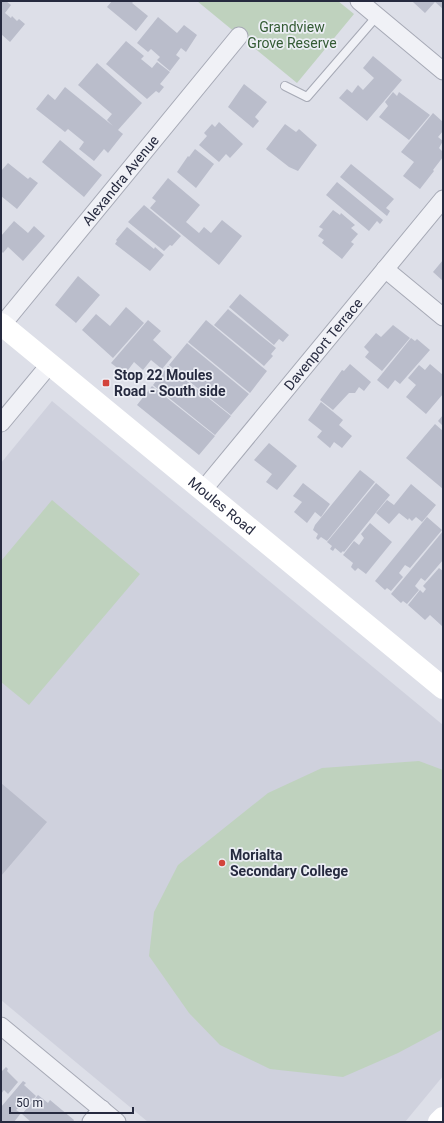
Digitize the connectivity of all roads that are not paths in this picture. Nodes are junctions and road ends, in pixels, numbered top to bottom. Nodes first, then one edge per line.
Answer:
1 (359, 1) edge
2 (377, 16) junction
3 (239, 36) dead end
4 (443, 70) edge
5 (285, 86) dead end
6 (443, 199) edge
7 (385, 269) junction
8 (443, 317) edge
9 (2, 324) edge
10 (50, 364) junction
11 (1, 423) edge
12 (203, 490) junction
13 (443, 688) edge
14 (1, 1026) edge
15 (97, 1116) edge
16 (443, 1118) edge
17 (117, 1122) edge
18 (439, 1122) edge

1 - 2 street
2 - 4 street
2 - 5 lane
3 - 9 street, Alexandra Avenue
6 - 7 street, Davenport Terrace
7 - 8 street
7 - 12 street, Davenport Terrace
9 - 10 main road, Moules Road
10 - 11 street
10 - 12 main road, Moules Road
12 - 13 main road, Moules Road
14 - 15 street
15 - 17 street
16 - 18 main road

